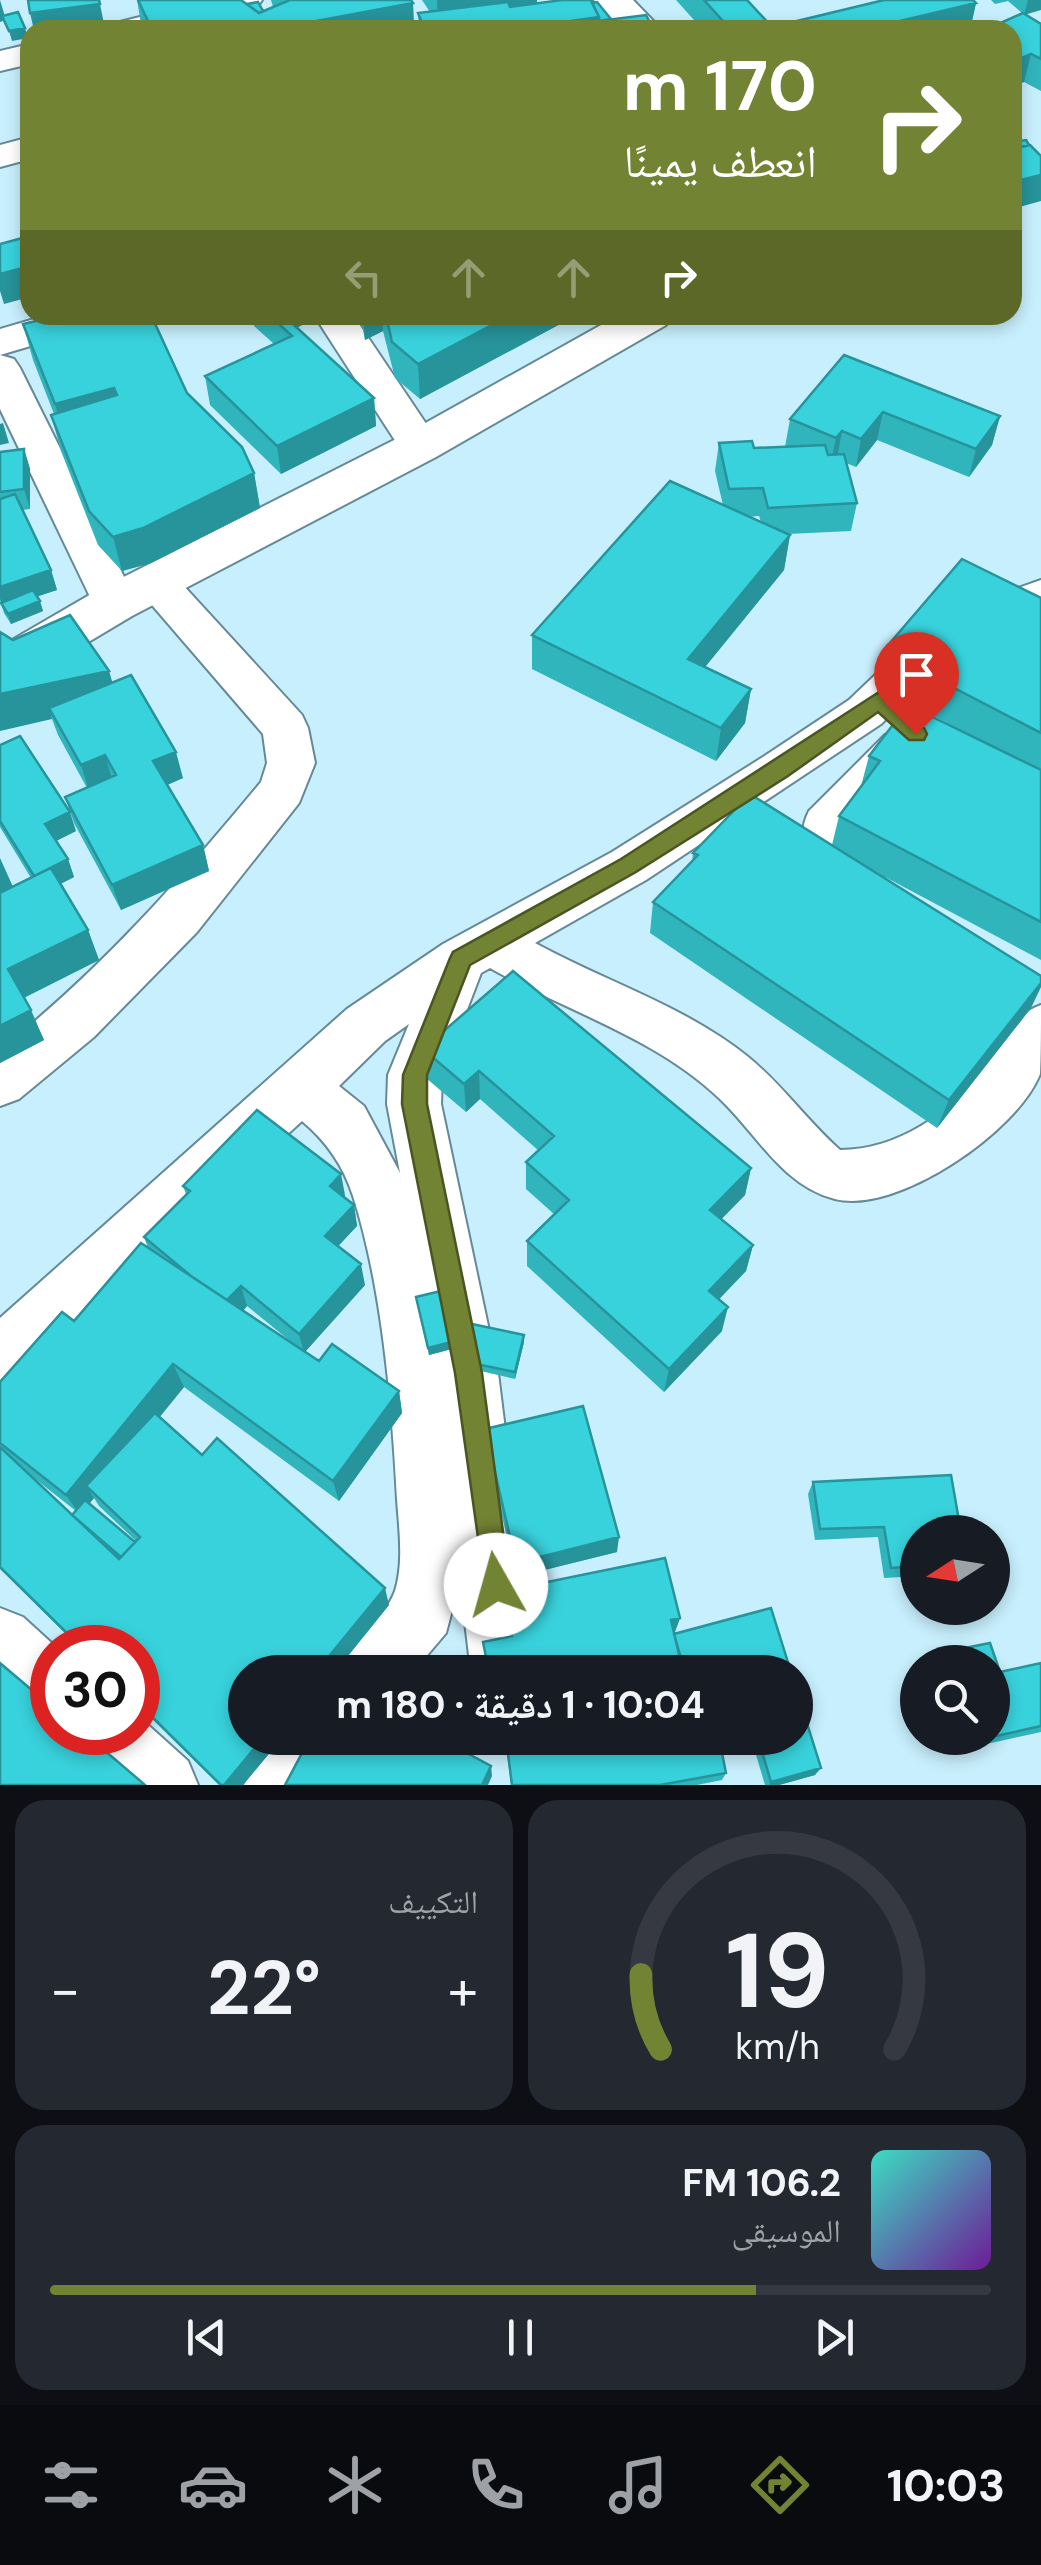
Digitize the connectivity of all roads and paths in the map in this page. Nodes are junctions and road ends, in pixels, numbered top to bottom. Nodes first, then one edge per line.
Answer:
1 (246, 0) edge
2 (602, 2) edge
3 (167, 20) edge
4 (629, 20) edge
5 (57, 325) edge
6 (340, 325) edge
7 (633, 325) edge
8 (0, 342) edge
9 (0, 368) edge
10 (420, 446) junction
11 (135, 593) junction
12 (1041, 596) edge
13 (0, 671) edge
14 (879, 700) junction
15 (905, 911) edge
16 (475, 950) junction
17 (1041, 1028) edge
18 (0, 1082) edge
19 (301, 1088) junction
20 (0, 1357) edge
21 (0, 1640) edge
22 (386, 1655) edge
23 (501, 1655) edge
24 (30, 1667) edge
25 (131, 1755) edge
26 (304, 1755) edge
27 (164, 1785) edge
28 (278, 1785) edge

1 - 3 street
2 - 4 street
5 - 8 street
6 - 10 street
7 - 10 street
9 - 11 street
10 - 11 street
11 - 13 street
11 - 18 street
12 - 14 street
14 - 15 street
14 - 16 street
16 - 17 street
16 - 19 street
16 - 23 street
19 - 20 street
19 - 22 street
21 - 24 street
25 - 27 street
26 - 28 street

